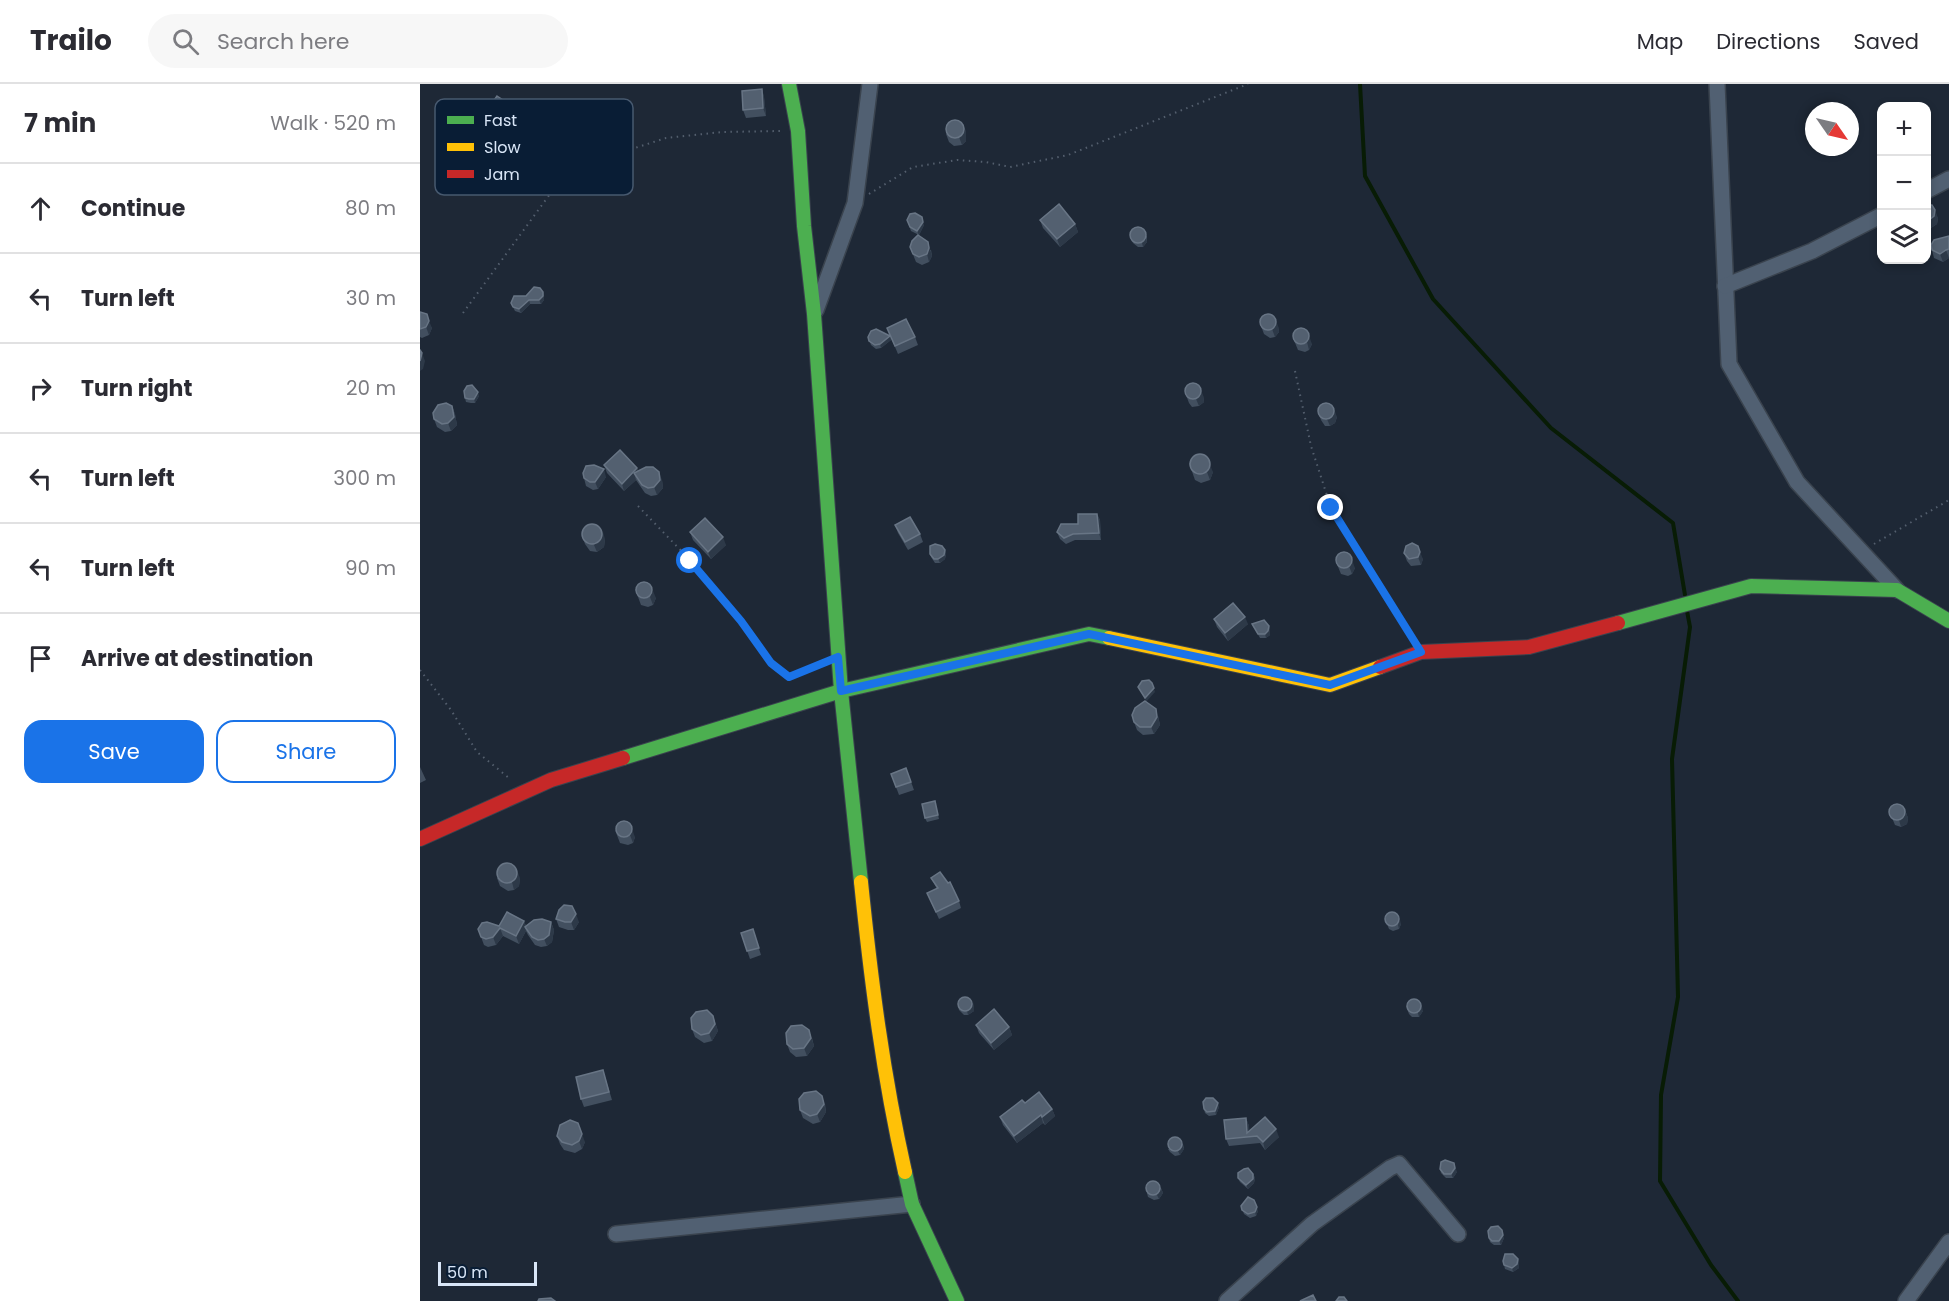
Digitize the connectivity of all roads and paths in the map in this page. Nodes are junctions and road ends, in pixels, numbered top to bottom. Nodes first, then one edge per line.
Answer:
1 (789, 84) edge
2 (870, 84) edge
3 (1248, 84) edge
4 (1716, 84) edge
5 (798, 131) junction
6 (633, 149) edge
7 (1949, 179) edge
8 (1931, 188) edge
9 (549, 195) edge
10 (855, 203) junction
11 (1877, 217) edge
12 (1725, 286) junction
13 (463, 313) dead end
14 (814, 314) junction
15 (1295, 371) dead end
16 (1949, 500) edge
17 (638, 506) dead end
18 (1862, 552) junction
19 (1897, 590) junction
20 (1949, 621) edge
21 (1421, 652) junction
22 (838, 657) junction
23 (420, 670) edge
24 (841, 691) junction
25 (527, 791) junction
26 (420, 839) edge
27 (912, 1204) junction
28 (616, 1234) dead end
29 (1458, 1234) dead end
30 (1949, 1242) edge
31 (957, 1301) edge
32 (1227, 1301) edge
33 (1906, 1301) edge

1 - 5 street
2 - 10 street
3 - 10 path
4 - 12 street
5 - 6 path
5 - 14 street
7 - 8 street
9 - 13 path
10 - 14 street
11 - 12 street
12 - 18 street
14 - 22 street
15 - 21 path
16 - 18 path
17 - 22 path
18 - 19 street
19 - 20 street
19 - 21 street
21 - 24 street
22 - 24 street
23 - 25 path
24 - 25 street
24 - 27 street
25 - 26 street
27 - 28 street
27 - 31 street
29 - 32 street
30 - 33 street

